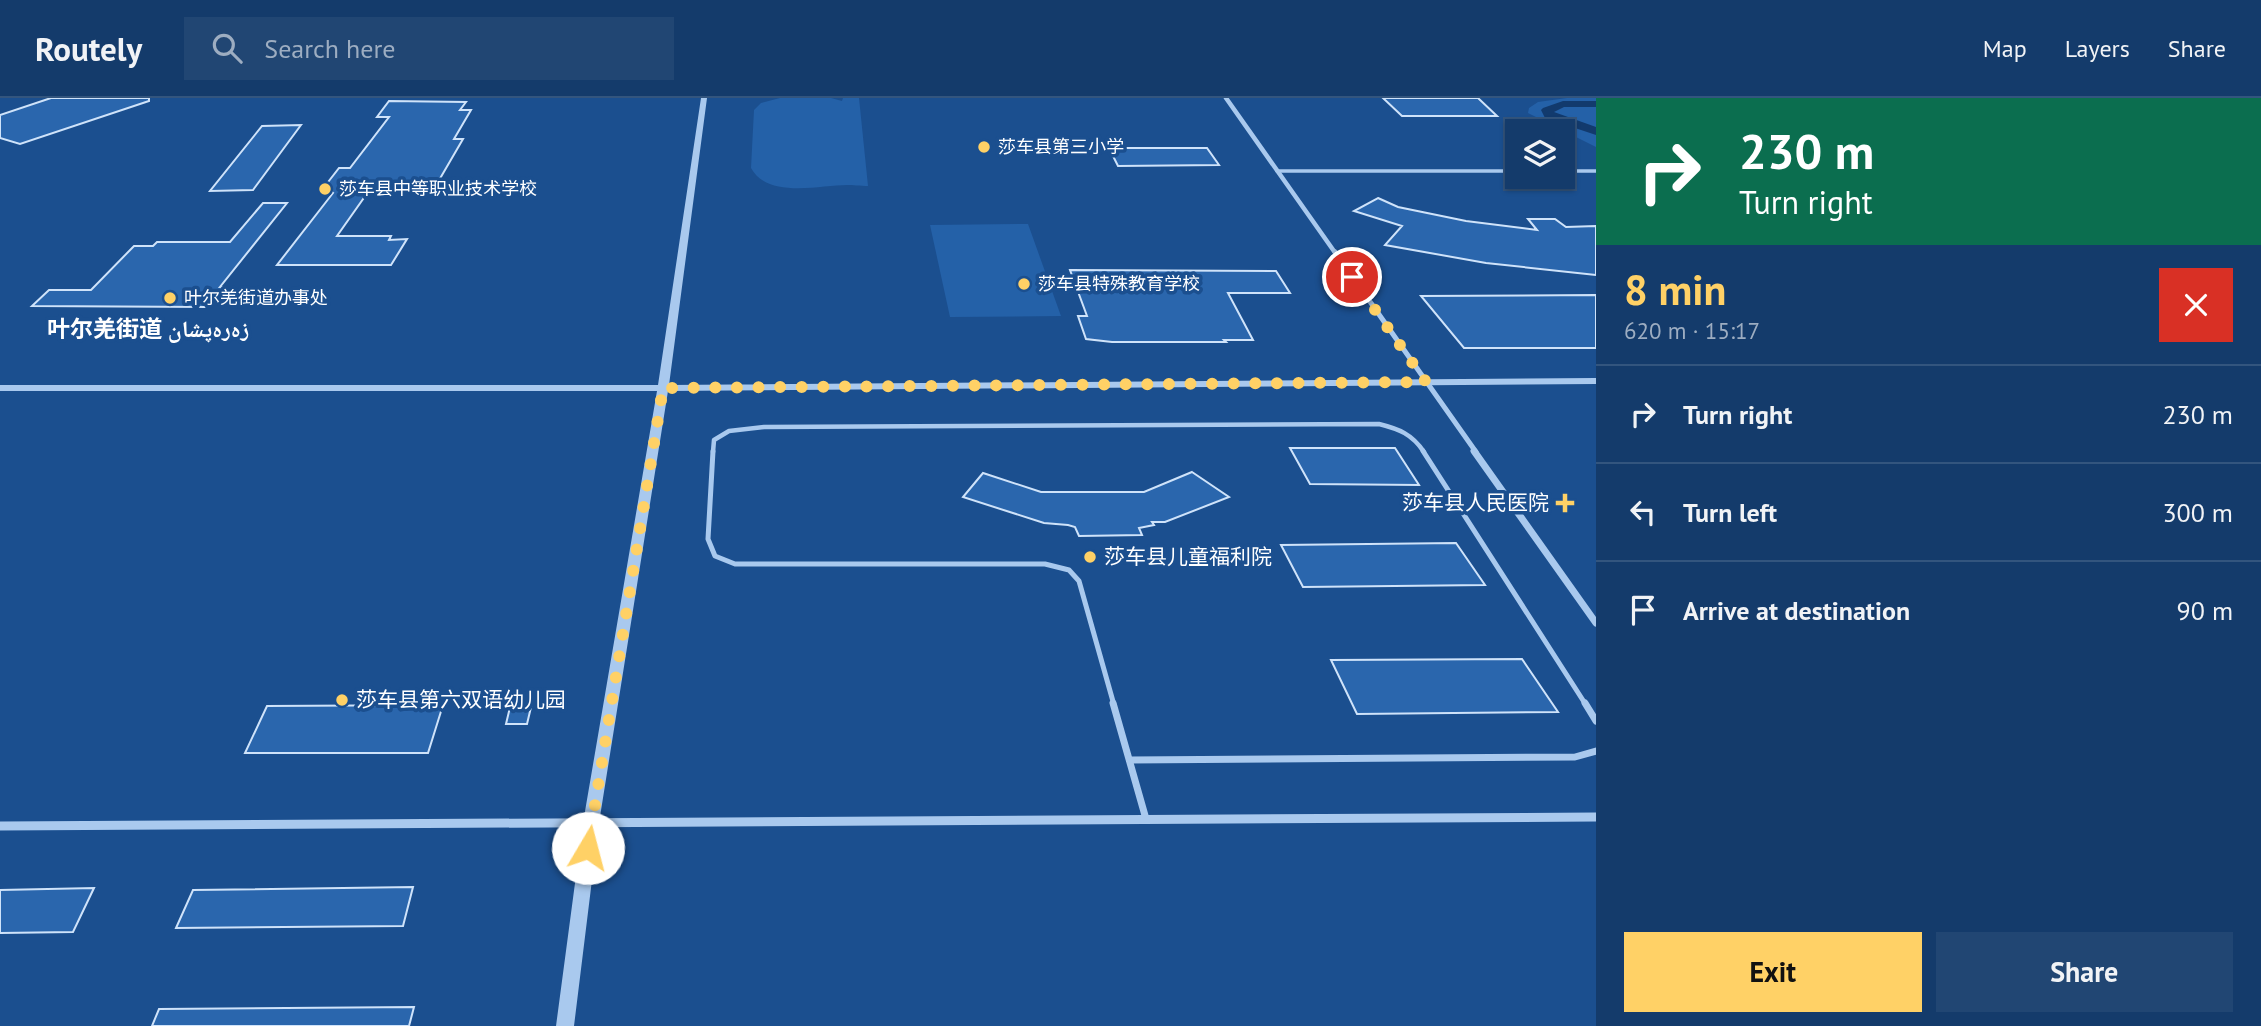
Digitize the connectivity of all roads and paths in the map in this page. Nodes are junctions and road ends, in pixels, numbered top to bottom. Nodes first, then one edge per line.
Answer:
1 (704, 98) edge
2 (1226, 98) edge
3 (1277, 171) junction
4 (1505, 171) edge
5 (1575, 171) edge
6 (1596, 171) edge
7 (1426, 382) junction
8 (1596, 382) edge
9 (0, 388) edge
10 (663, 388) junction
11 (1596, 623) edge
12 (1596, 721) edge
13 (1596, 751) edge
14 (1129, 760) junction
15 (1596, 817) edge
16 (1146, 820) junction
17 (592, 823) junction
18 (0, 826) edge
19 (565, 1026) edge

1 - 10 street
2 - 3 street
3 - 4 lane
3 - 7 street
5 - 6 lane
7 - 8 street
7 - 10 street
7 - 11 street
9 - 10 street
10 - 17 street
12 - 14 lane
13 - 14 lane
14 - 16 lane
15 - 16 street
16 - 17 street
17 - 18 street
17 - 19 street

